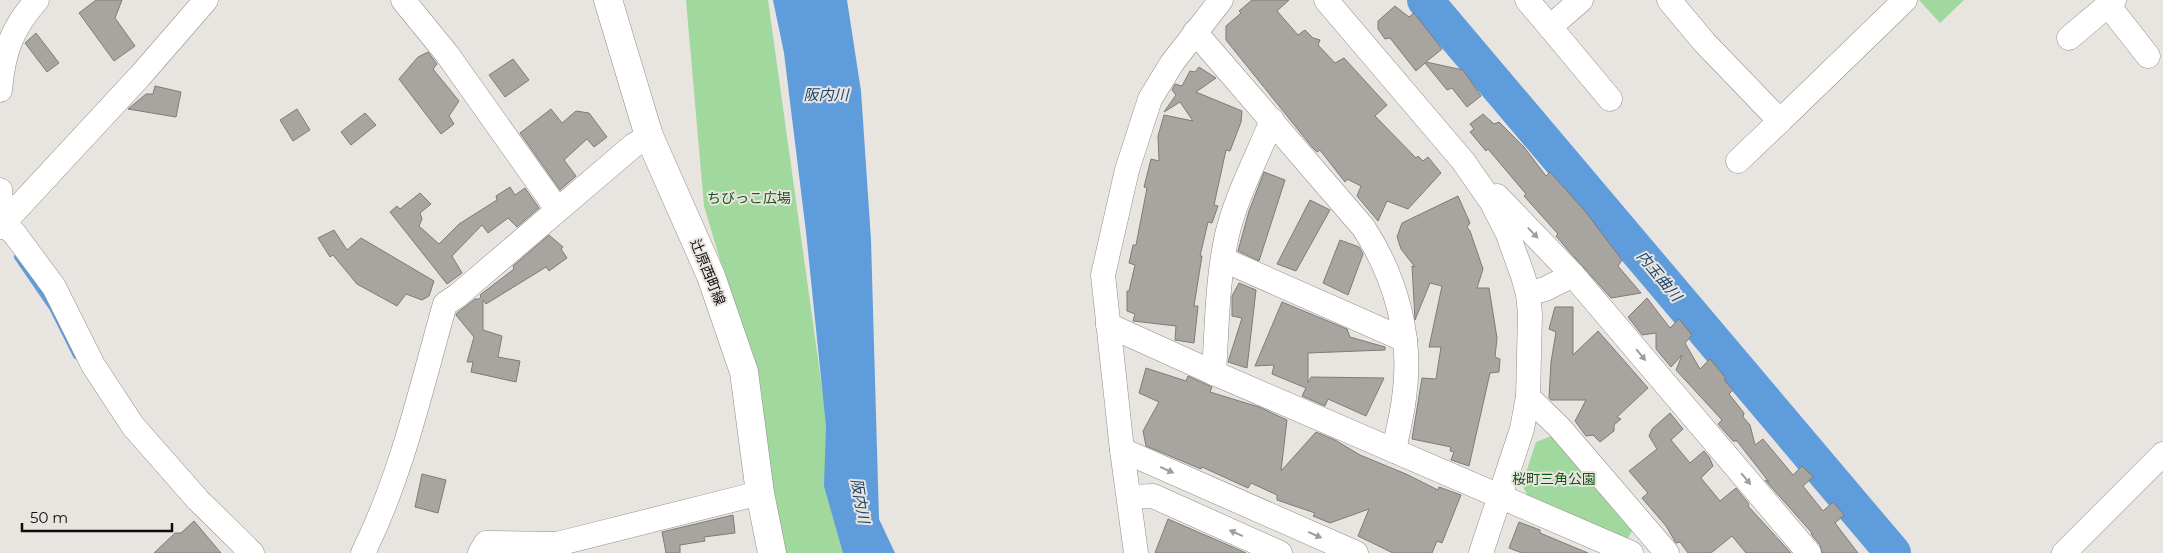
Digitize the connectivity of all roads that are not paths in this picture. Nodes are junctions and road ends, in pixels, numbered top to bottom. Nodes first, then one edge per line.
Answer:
1 (37, 0) edge
2 (206, 0) edge
3 (403, 0) edge
4 (608, 0) edge
5 (1221, 0) edge
6 (1326, 0) edge
7 (1527, 0) edge
8 (1581, 0) edge
9 (1669, 0) edge
10 (1905, 0) edge
11 (2111, 3) edge
12 (1550, 27) junction
13 (1195, 32) junction
14 (2069, 38) dead end
15 (2148, 56) dead end
16 (0, 90) edge
17 (1610, 99) dead end
18 (1272, 120) junction
19 (1780, 121) junction
20 (650, 136) junction
21 (1462, 161) junction
22 (1738, 161) dead end
23 (0, 190) edge
24 (557, 210) junction
25 (1, 224) edge
26 (1224, 260) junction
27 (1573, 275) junction
28 (1528, 294) junction
29 (1108, 325) junction
30 (1405, 340) junction
31 (1214, 373) junction
32 (1528, 397) junction
33 (1122, 450) junction
34 (1394, 451) junction
35 (2163, 454) edge
36 (760, 493) junction
37 (1129, 497) junction
38 (1500, 497) junction
39 (252, 553) edge
40 (363, 553) edge
41 (480, 553) edge
42 (772, 553) edge
43 (1136, 553) edge
44 (1280, 553) edge
45 (1356, 553) edge
46 (1481, 553) edge
47 (1631, 553) edge
48 (1666, 553) edge
49 (1809, 553) edge
50 (2064, 553) edge

1 - 16 street
2 - 25 street
3 - 24 street
4 - 20 main road, 辻原西町線
5 - 13 street
6 - 21 street
7 - 12 street
8 - 12 street
9 - 19 street
10 - 19 street
11 - 14 street
11 - 15 street
12 - 17 street
13 - 18 street
13 - 29 street
18 - 26 street
18 - 30 street
19 - 22 street
20 - 24 street
20 - 36 main road, 辻原西町線
21 -> 27 street
21 - 28 street
23 - 25 street
24 - 40 street
25 - 39 street
26 - 30 street
26 - 31 street
27 - 28 street
27 -> 49 street
28 - 32 street
29 - 31 street
29 - 33 street
30 - 34 street
31 - 34 street
32 - 38 street
32 - 48 street
33 - 37 street
33 -> 45 street
34 - 38 street
35 - 50 street
36 - 41 street
36 - 42 main road, 辻原西町線
37 - 43 street
44 -> 37 street
38 - 46 street
38 - 47 street

